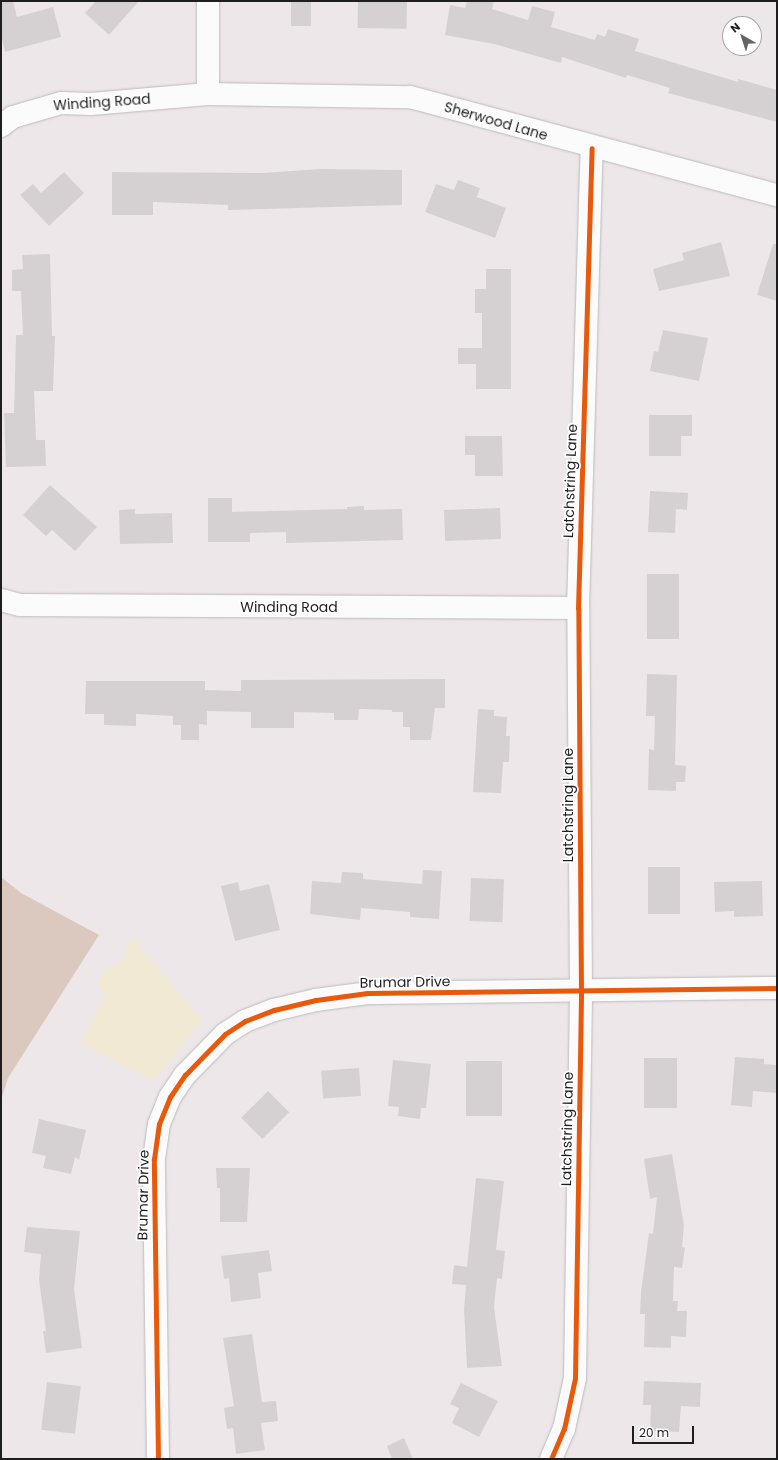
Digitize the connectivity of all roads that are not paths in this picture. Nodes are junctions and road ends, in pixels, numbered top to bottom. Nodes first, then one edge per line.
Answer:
1 (208, 1) edge
2 (208, 94) junction
3 (1, 126) edge
4 (592, 148) junction
5 (777, 195) edge
6 (1, 600) edge
7 (578, 608) junction
8 (777, 988) edge
9 (581, 992) junction
10 (158, 1459) edge
11 (551, 1459) edge

1 - 2 street
2 - 3 street, Winding Road
2 - 4 street, Sherwood Lane
4 - 5 street, Sherwood Lane
4 - 7 street, Latchstring Lane
6 - 7 street, Winding Road
7 - 9 street, Latchstring Lane
8 - 9 street, Brumar Drive
9 - 10 street, Brumar Drive
9 - 11 street, Latchstring Lane

